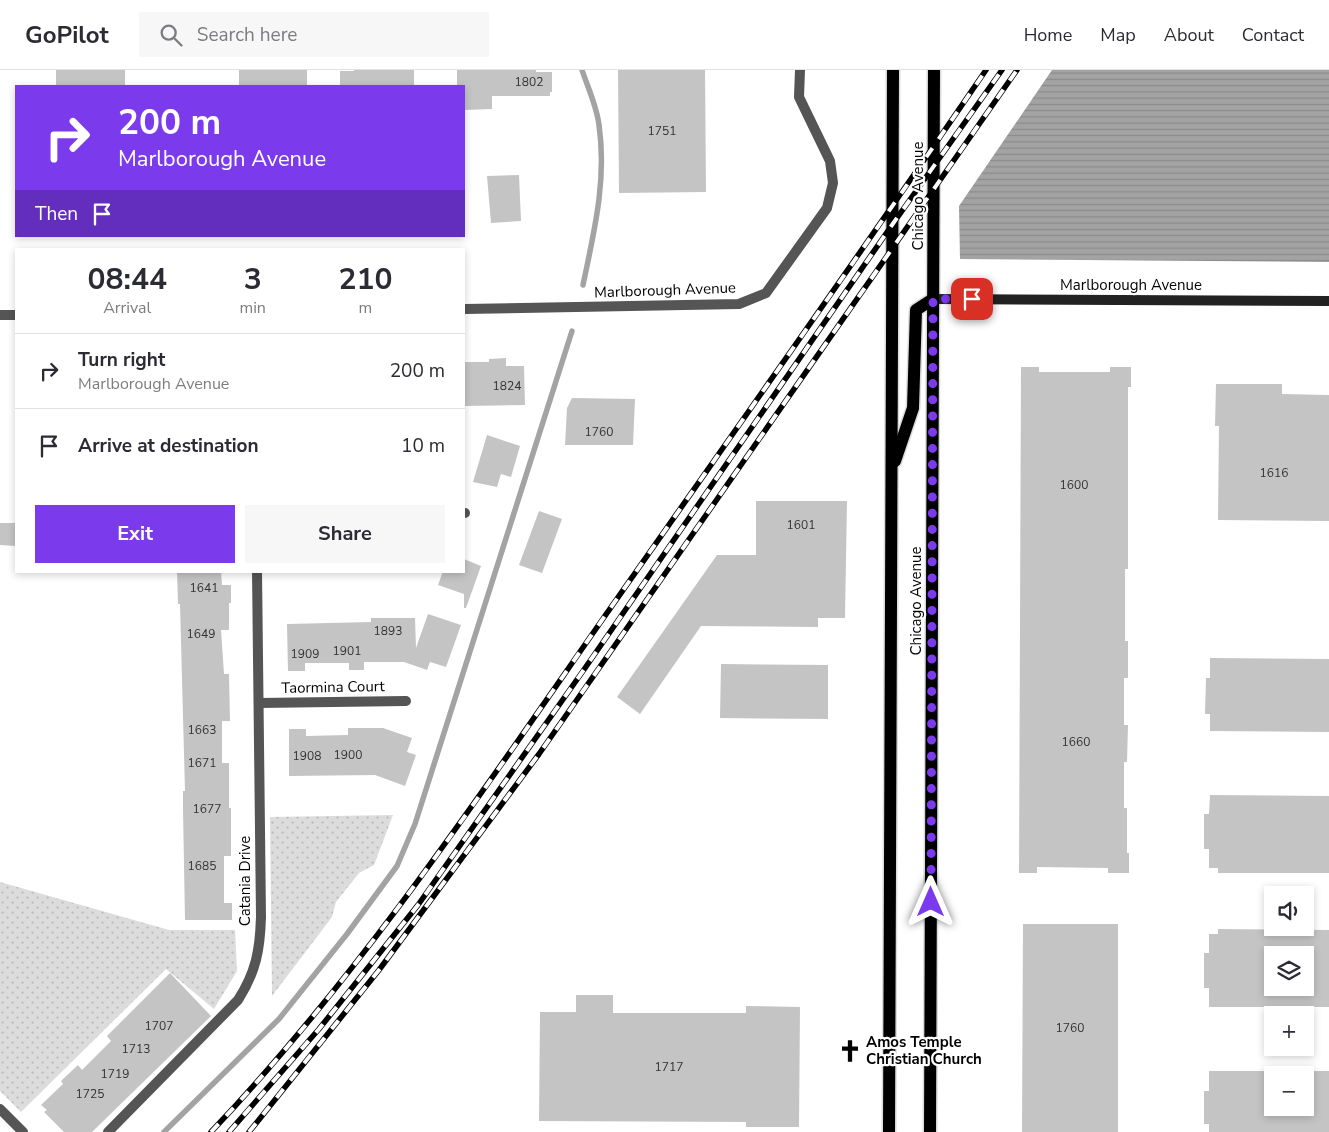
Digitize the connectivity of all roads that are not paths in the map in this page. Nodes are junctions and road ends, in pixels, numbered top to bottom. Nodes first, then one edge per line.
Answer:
1 (800, 70) edge
2 (893, 70) edge
3 (934, 70) edge
4 (933, 299) junction
5 (1329, 301) edge
6 (465, 309) edge
7 (15, 314) edge
8 (0, 315) edge
9 (891, 471) junction
10 (257, 573) edge
11 (406, 700) dead end
12 (259, 703) junction
13 (0, 1109) edge
14 (23, 1132) edge
15 (108, 1132) edge
16 (889, 1132) edge
17 (930, 1132) edge

1 - 6 street, Marlborough Avenue
2 - 9 main road, Chicago Avenue
3 - 4 main road, Chicago Avenue
4 - 5 street, Marlborough Avenue
4 - 9 main road
4 - 17 main road, Chicago Avenue
7 - 8 street
9 - 16 main road, Chicago Avenue
10 - 12 street, Catania Drive
11 - 12 street, Taormina Court
12 - 15 street, Catania Drive
13 - 14 street

